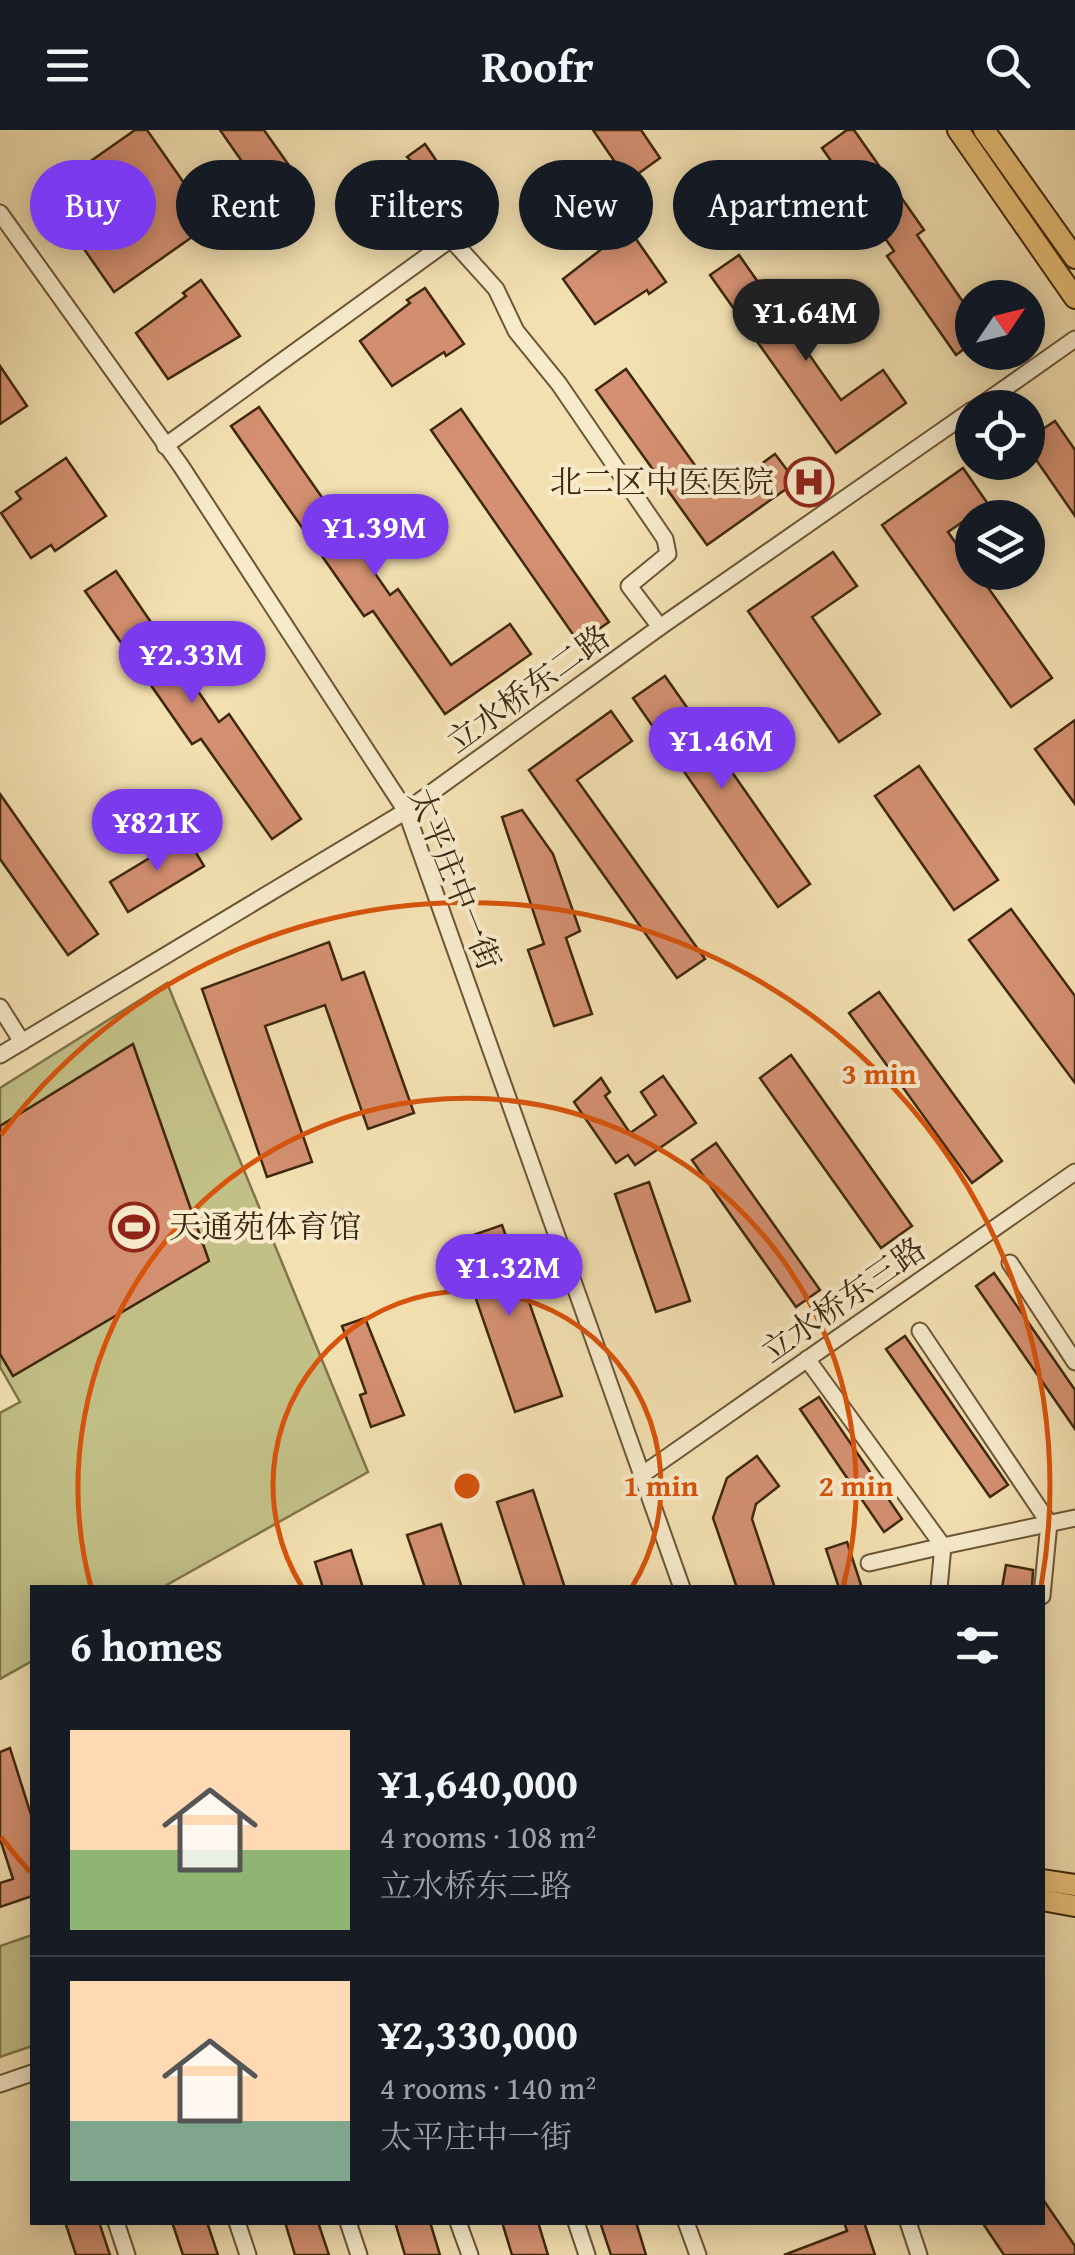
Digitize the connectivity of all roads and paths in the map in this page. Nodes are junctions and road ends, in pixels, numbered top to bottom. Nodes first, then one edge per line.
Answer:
1 (958, 130) edge
2 (984, 130) edge
3 (0, 214) edge
4 (1075, 258) edge
5 (1075, 298) edge
6 (1075, 339) edge
7 (1002, 390) edge
8 (955, 423) edge
9 (165, 446) junction
10 (660, 627) junction
11 (406, 811) junction
12 (0, 1006) edge
13 (22, 1042) junction
14 (0, 1055) edge
15 (1075, 1172) edge
16 (1010, 1264) dead end
17 (920, 1331) dead end
18 (807, 1359) junction
19 (1075, 1362) edge
20 (643, 1474) junction
21 (1075, 1518) edge
22 (1049, 1523) junction
23 (943, 1546) junction
24 (869, 1563) dead end
25 (681, 1585) edge
26 (939, 1585) edge
27 (1043, 1585) edge
28 (1045, 1880) edge
29 (1075, 1885) edge
30 (1045, 1901) edge
31 (1075, 1906) edge
32 (30, 2074) edge
33 (0, 2084) edge
34 (117, 2225) edge
35 (238, 2225) edge
36 (349, 2225) edge
37 (459, 2225) edge
38 (577, 2225) edge
39 (687, 2225) edge
40 (909, 2225) edge
41 (127, 2255) edge
42 (248, 2255) edge
43 (360, 2255) edge
44 (470, 2255) edge
45 (587, 2255) edge
46 (698, 2255) edge
47 (918, 2255) edge

1 - 5 main road
2 - 4 main road
3 - 9 street, 太平庄中一街
6 - 7 street, 立水桥东二路
8 - 10 street, 立水桥东二路
9 - 10 street
9 - 11 street, 太平庄中一街
10 - 11 street, 立水桥东二路
11 - 13 street, 立水桥东二路
11 - 20 street, 太平庄中一街
12 - 13 street
13 - 14 street, 立水桥东二路
15 - 18 street, 立水桥东三路
16 - 19 street
17 - 22 street
18 - 20 street, 立水桥东三路
18 - 23 street
20 - 25 street, 太平庄中一街
21 - 22 street
22 - 23 street
22 - 27 street
23 - 24 street
23 - 26 street
28 - 29 main road
30 - 31 main road
32 - 33 street
34 - 41 street
35 - 42 street
36 - 43 street
37 - 44 street
38 - 45 street
39 - 46 street
40 - 47 street

